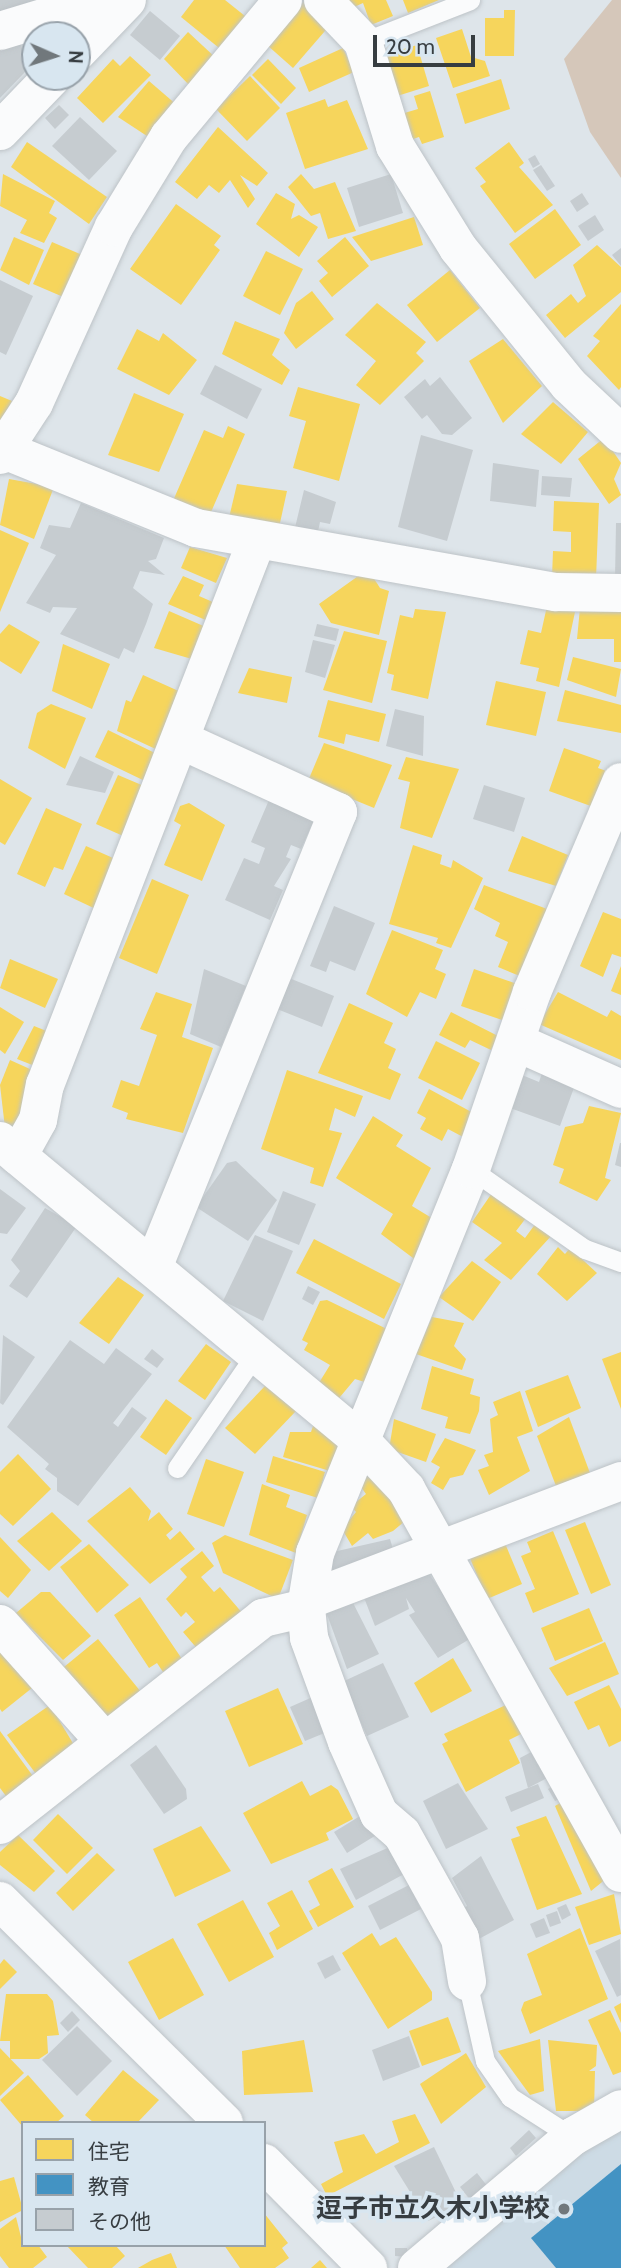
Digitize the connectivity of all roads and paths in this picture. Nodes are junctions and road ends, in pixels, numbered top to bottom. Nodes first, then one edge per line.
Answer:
1 (103, 0) edge
2 (127, 0) edge
3 (283, 0) edge
4 (323, 0) edge
5 (470, 0) edge
6 (0, 31) edge
7 (91, 37) edge
8 (363, 41) junction
9 (39, 91) edge
10 (0, 131) edge
11 (621, 434) edge
12 (2, 452) edge
13 (256, 542) junction
14 (621, 593) edge
15 (183, 741) junction
16 (621, 782) edge
17 (516, 1042) junction
18 (621, 1089) edge
19 (9, 1148) edge
20 (471, 1169) junction
21 (621, 1262) edge
22 (154, 1265) junction
23 (257, 1352) junction
24 (362, 1441) junction
25 (177, 1468) dead end
26 (621, 1480) edge
27 (441, 1548) junction
28 (307, 1604) junction
29 (0, 1624) edge
30 (105, 1742) junction
31 (0, 1825) edge
32 (621, 1873) edge
33 (0, 1901) edge
34 (467, 1981) joint
35 (621, 2109) edge
36 (222, 2121) edge
37 (572, 2137) junction
38 (266, 2165) edge
39 (368, 2268) edge
40 (417, 2268) edge

1 - 6 street
2 - 7 street
3 - 12 street
4 - 8 street
5 - 8 lane
8 - 11 street
9 - 10 street
12 - 13 street
13 - 14 street
13 - 15 street
15 - 19 street
15 - 22 street
16 - 17 street
17 - 18 street
17 - 20 street
19 - 22 street
20 - 21 lane
20 - 24 street
22 - 23 street
23 - 24 street
23 - 25 lane
24 - 27 street
24 - 28 street
26 - 27 street
27 - 28 street
27 - 32 street
28 - 30 street
28 - 34 street
29 - 30 street
30 - 31 street
33 - 36 street
34 - 37 lane
35 - 37 street
37 - 40 street
38 - 39 street

